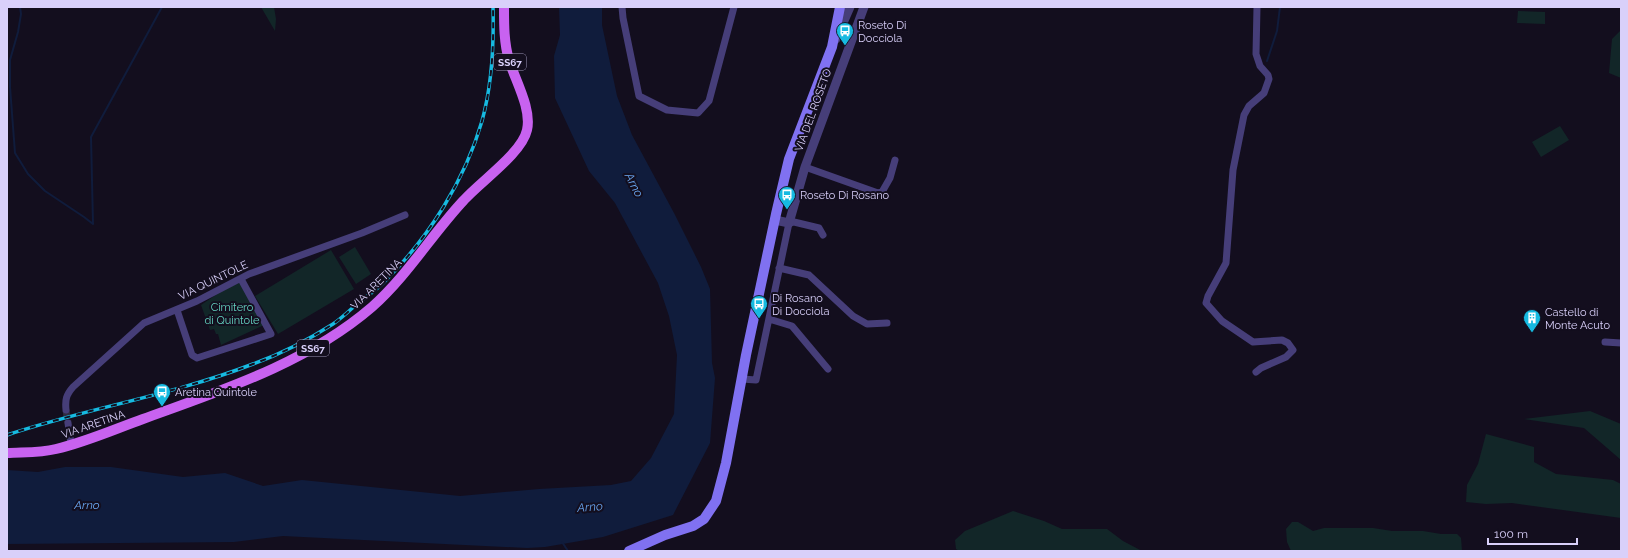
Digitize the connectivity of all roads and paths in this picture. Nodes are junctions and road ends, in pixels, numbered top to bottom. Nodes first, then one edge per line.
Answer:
1 (504, 7) edge
2 (622, 7) edge
3 (734, 7) edge
4 (840, 7) edge
5 (850, 7) edge
6 (864, 7) edge
7 (1257, 7) edge
8 (832, 47) junction
9 (895, 160) dead end
10 (805, 167) junction
11 (405, 215) dead end
12 (775, 220) junction
13 (788, 223) junction
14 (823, 235) dead end
15 (779, 268) junction
16 (241, 279) junction
17 (177, 310) junction
18 (769, 319) junction
19 (887, 323) dead end
20 (1605, 342) dead end
21 (1621, 343) edge
22 (828, 369) dead end
23 (1256, 372) dead end
24 (742, 379) junction
25 (66, 410) tunnel mouth
26 (68, 423) tunnel mouth
27 (71, 444) junction
28 (7, 453) edge
29 (629, 551) edge

1 - 27 main road, VIA ARETINA / SS67
2 - 3 street
4 - 8 main road
5 - 8 street
6 - 10 street, VIA DEL ROSETO
7 - 23 street
8 - 12 main road
9 - 10 street
10 - 13 street, VIA DEL ROSETO
11 - 16 street, VIA QUINTOLE
12 - 13 street
12 - 24 main road
13 - 14 street
13 - 15 street, VIA DEL ROSETO
15 - 18 street, VIA DEL ROSETO
15 - 19 street
16 - 17 street, VIA QUINTOLE
16 - 17 street
17 - 25 street, VIA QUINTOLE
18 - 22 street
18 - 24 street, VIA DEL ROSETO
20 - 21 street
24 - 29 main road
26 - 27 street
27 - 28 main road, VIA ARETINA / SS67

